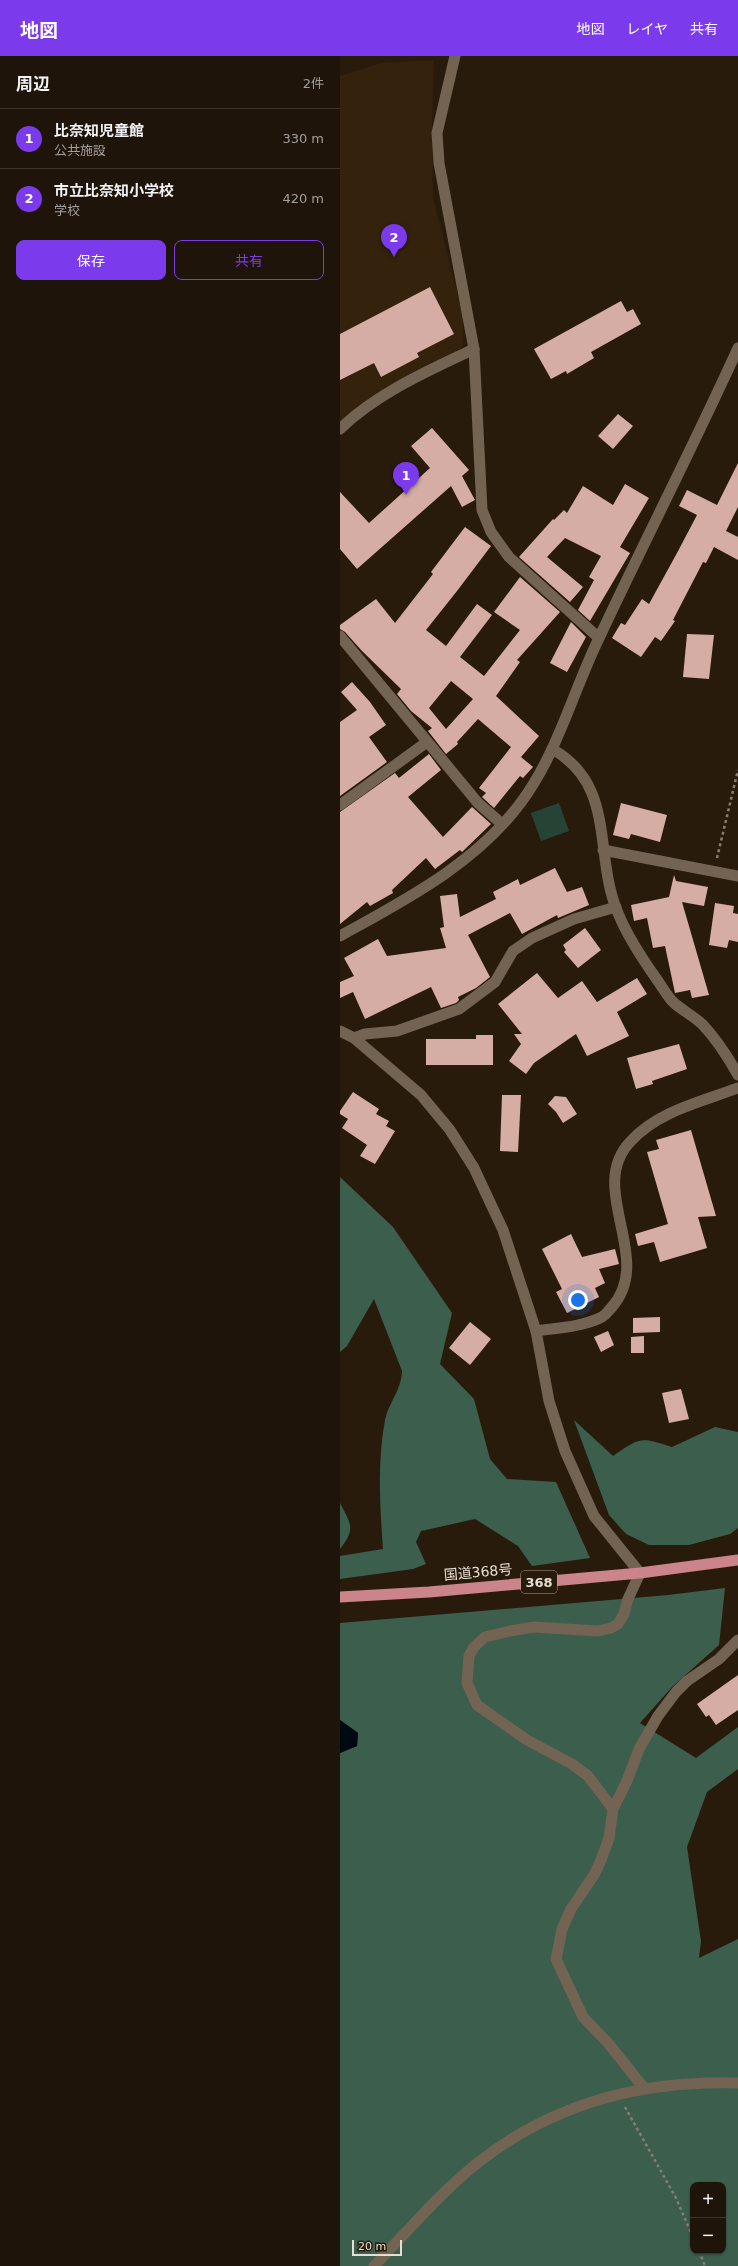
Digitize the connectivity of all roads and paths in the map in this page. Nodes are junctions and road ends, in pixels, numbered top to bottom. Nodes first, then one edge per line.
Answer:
1 (455, 56) edge
2 (738, 348) edge
3 (474, 349) junction
4 (340, 429) edge
5 (340, 636) edge
6 (599, 638) junction
7 (427, 742) junction
8 (552, 749) junction
9 (738, 770) edge
10 (340, 805) edge
11 (502, 824) junction
12 (603, 850) junction
13 (714, 870) junction
14 (738, 876) edge
15 (616, 907) junction
16 (340, 936) edge
17 (340, 1031) edge
18 (354, 1038) junction
19 (738, 1075) edge
20 (738, 1088) edge
21 (536, 1331) junction
22 (738, 1560) edge
23 (640, 1573) junction
24 (340, 1597) edge
25 (738, 1640) edge
26 (613, 1809) junction
27 (738, 2083) edge
28 (644, 2088) junction
29 (616, 2094) junction
30 (690, 2230) edge
31 (700, 2254) edge
32 (374, 2266) edge
33 (706, 2266) edge

1 - 3 street
2 - 6 street
3 - 4 street
3 - 6 street
5 - 7 street
6 - 8 street
7 - 10 street
7 - 11 street
8 - 11 street
8 - 12 street
9 - 13 path
11 - 16 street
12 - 13 street
12 - 15 street
13 - 14 street
15 - 18 street
15 - 19 street
17 - 18 street
18 - 21 street
20 - 21 street
21 - 23 street
22 - 23 highway, 国道368号 / 368
23 - 24 highway, 国道368号 / 368
23 - 26 street
25 - 26 street
26 - 28 street
27 - 28 street
28 - 29 street
29 - 30 path
29 - 32 street
31 - 33 path

